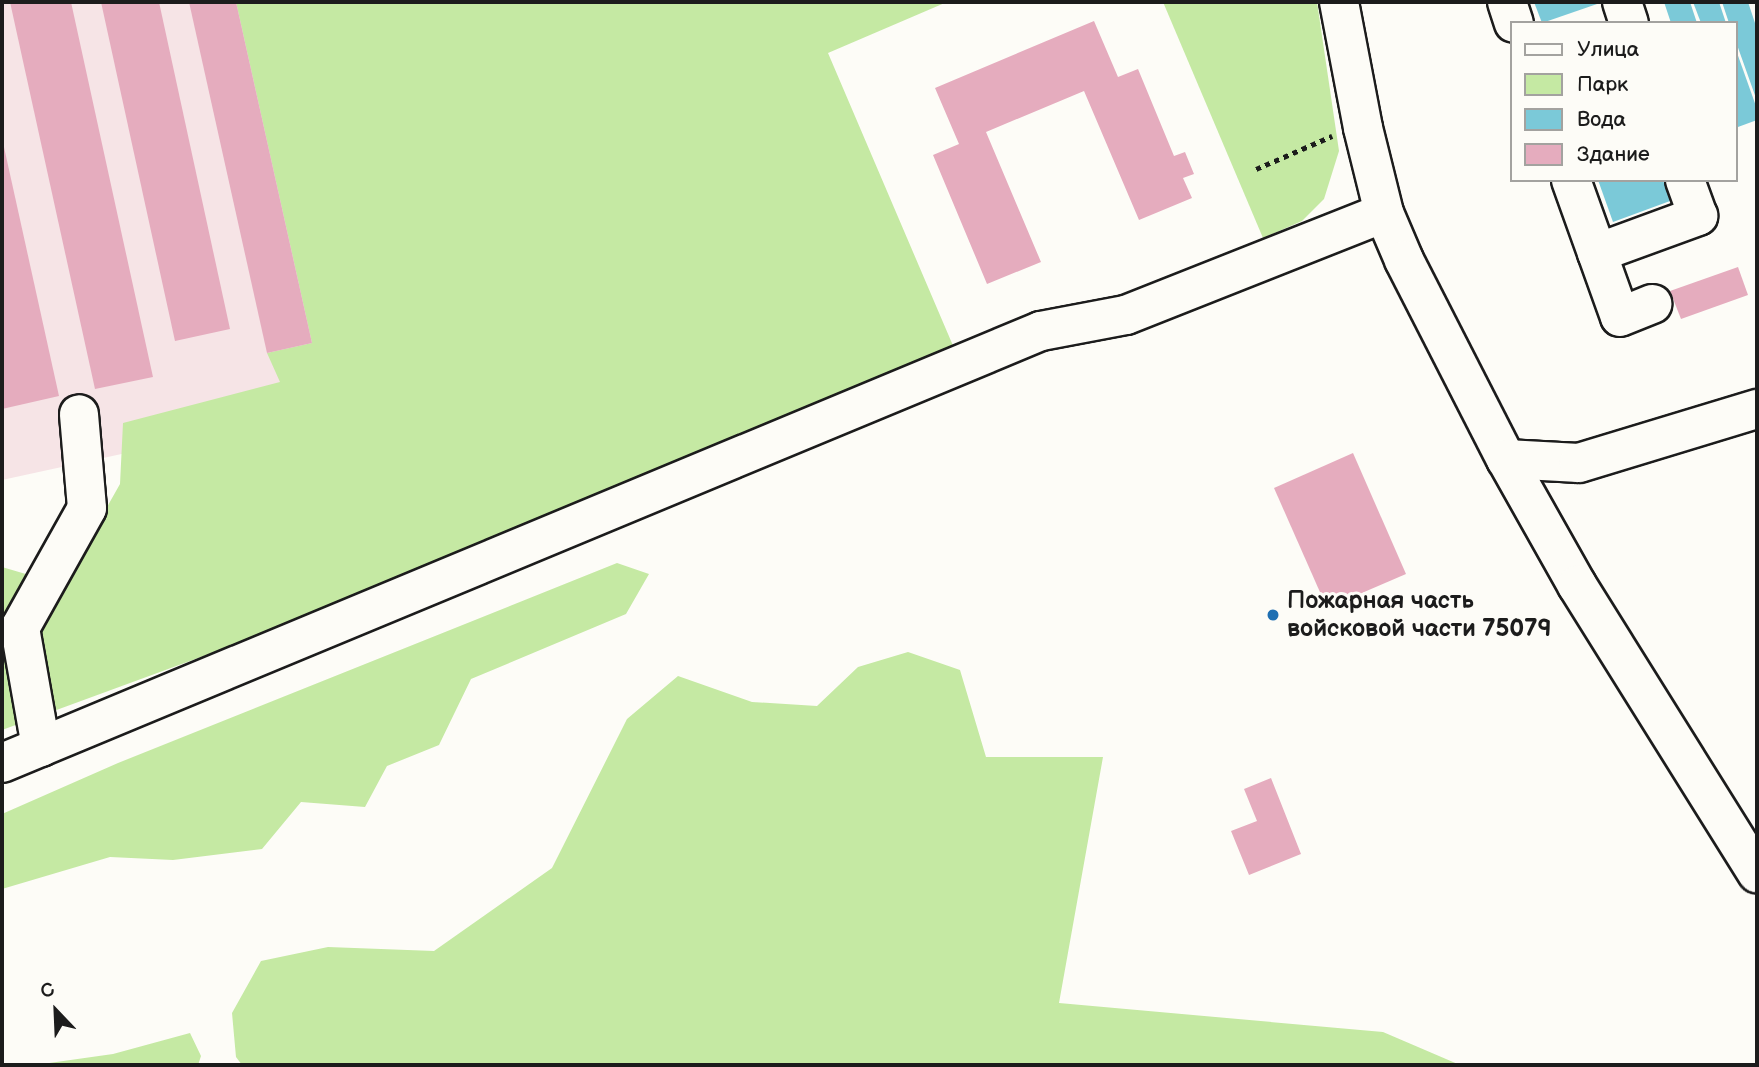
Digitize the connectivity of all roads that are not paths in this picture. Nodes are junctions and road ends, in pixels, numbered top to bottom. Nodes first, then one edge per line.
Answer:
1 (1339, 2) edge
2 (1507, 2) edge
3 (1622, 2) edge
4 (1513, 21) edge
5 (1628, 21) edge
6 (1571, 182) edge
7 (1686, 182) edge
8 (1384, 214) junction
9 (1597, 253) junction
10 (1653, 304) dead end
11 (1757, 409) edge
12 (79, 414) dead end
13 (1506, 459) junction
14 (41, 747) junction
15 (2, 764) edge
16 (1757, 873) edge

1 - 8 street
2 - 4 street
3 - 5 street
6 - 9 street
7 - 9 street
8 - 13 street
8 - 14 street
9 - 10 street
11 - 13 street
12 - 14 street
13 - 16 street
14 - 15 street

